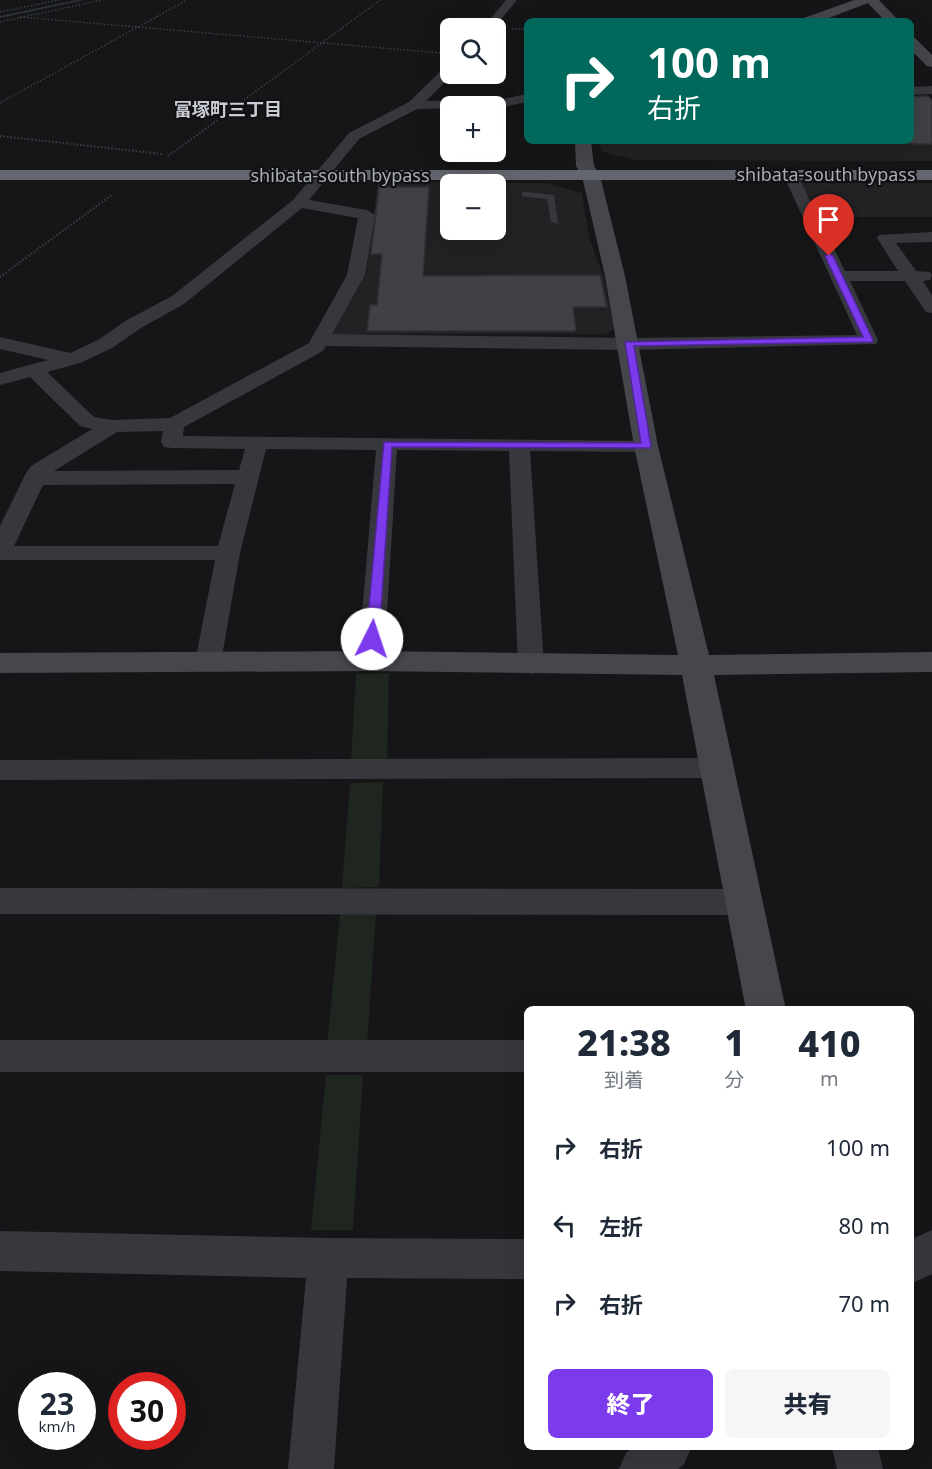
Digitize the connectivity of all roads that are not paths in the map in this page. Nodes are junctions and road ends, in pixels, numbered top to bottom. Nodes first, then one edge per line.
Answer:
1 (512, 0) edge
2 (865, 0) edge
3 (872, 0) edge
4 (497, 18) edge
5 (818, 18) edge
6 (889, 18) edge
7 (914, 44) edge
8 (932, 63) edge
9 (440, 79) edge
10 (932, 90) edge
11 (914, 91) edge
12 (524, 98) edge
13 (414, 105) junction
14 (586, 161) edge
15 (0, 166) edge
16 (932, 167) edge
17 (323, 171) junction
18 (790, 174) junction
19 (0, 175) edge
20 (932, 175) edge
21 (525, 194) dead end
22 (299, 203) junction
23 (555, 222) dead end
24 (932, 237) edge
25 (838, 276) junction
26 (910, 276) junction
27 (932, 276) edge
28 (932, 308) edge
29 (320, 340) junction
30 (0, 344) edge
31 (629, 344) junction
32 (73, 359) junction
33 (35, 371) junction
34 (0, 379) edge
35 (174, 424) junction
36 (112, 426) junction
37 (257, 443) junction
38 (387, 444) junction
39 (519, 445) junction
40 (646, 446) junction
41 (34, 477) junction
42 (248, 477) junction
43 (0, 551) edge
44 (228, 553) junction
45 (371, 661) junction
46 (208, 662) junction
47 (932, 662) edge
48 (0, 663) edge
49 (531, 665) junction
50 (696, 665) junction
51 (717, 768) junction
52 (0, 770) edge
53 (0, 901) edge
54 (744, 902) junction
55 (765, 1006) edge
56 (0, 1056) edge
57 (524, 1056) edge
58 (932, 1250) edge
59 (0, 1251) edge
60 (328, 1258) junction
61 (524, 1259) edge
62 (914, 1261) edge
63 (666, 1450) edge
64 (855, 1450) edge
65 (311, 1469) edge
66 (642, 1469) edge
67 (860, 1469) edge

1 - 4 street
2 - 5 street
3 - 6 street
7 - 8 street
9 - 13 street
10 - 11 street
12 - 13 street
13 - 17 street
14 - 16 highway, shibata-south bypass
14 - 17 highway, shibata-south bypass
14 - 18 highway, shibata-south bypass
14 - 31 street
15 - 17 highway, shibata-south bypass
17 - 19 highway, shibata-south bypass
17 - 22 street
18 - 20 highway, shibata-south bypass
18 - 25 street
21 - 23 lane
22 - 29 street
22 - 32 street
24 - 26 street
25 - 26 street
25 - 31 street
26 - 27 street
26 - 28 street
29 - 31 street
29 - 35 street
30 - 32 street
31 - 40 street
32 - 33 street
33 - 34 street
33 - 36 street
35 - 36 street
35 - 37 street
36 - 41 street
37 - 38 street
37 - 42 street
38 - 39 street
38 - 45 street
39 - 40 street
39 - 49 street
40 - 50 street
41 - 42 street
41 - 43 street
42 - 44 street
43 - 44 street
44 - 46 street
45 - 46 street
45 - 49 street
46 - 48 street
47 - 50 street
49 - 50 street
50 - 51 street
51 - 52 street
51 - 54 street
53 - 54 street
54 - 55 street
56 - 57 street
58 - 62 street
59 - 60 street
60 - 61 street
60 - 65 street
63 - 66 street
64 - 67 street

